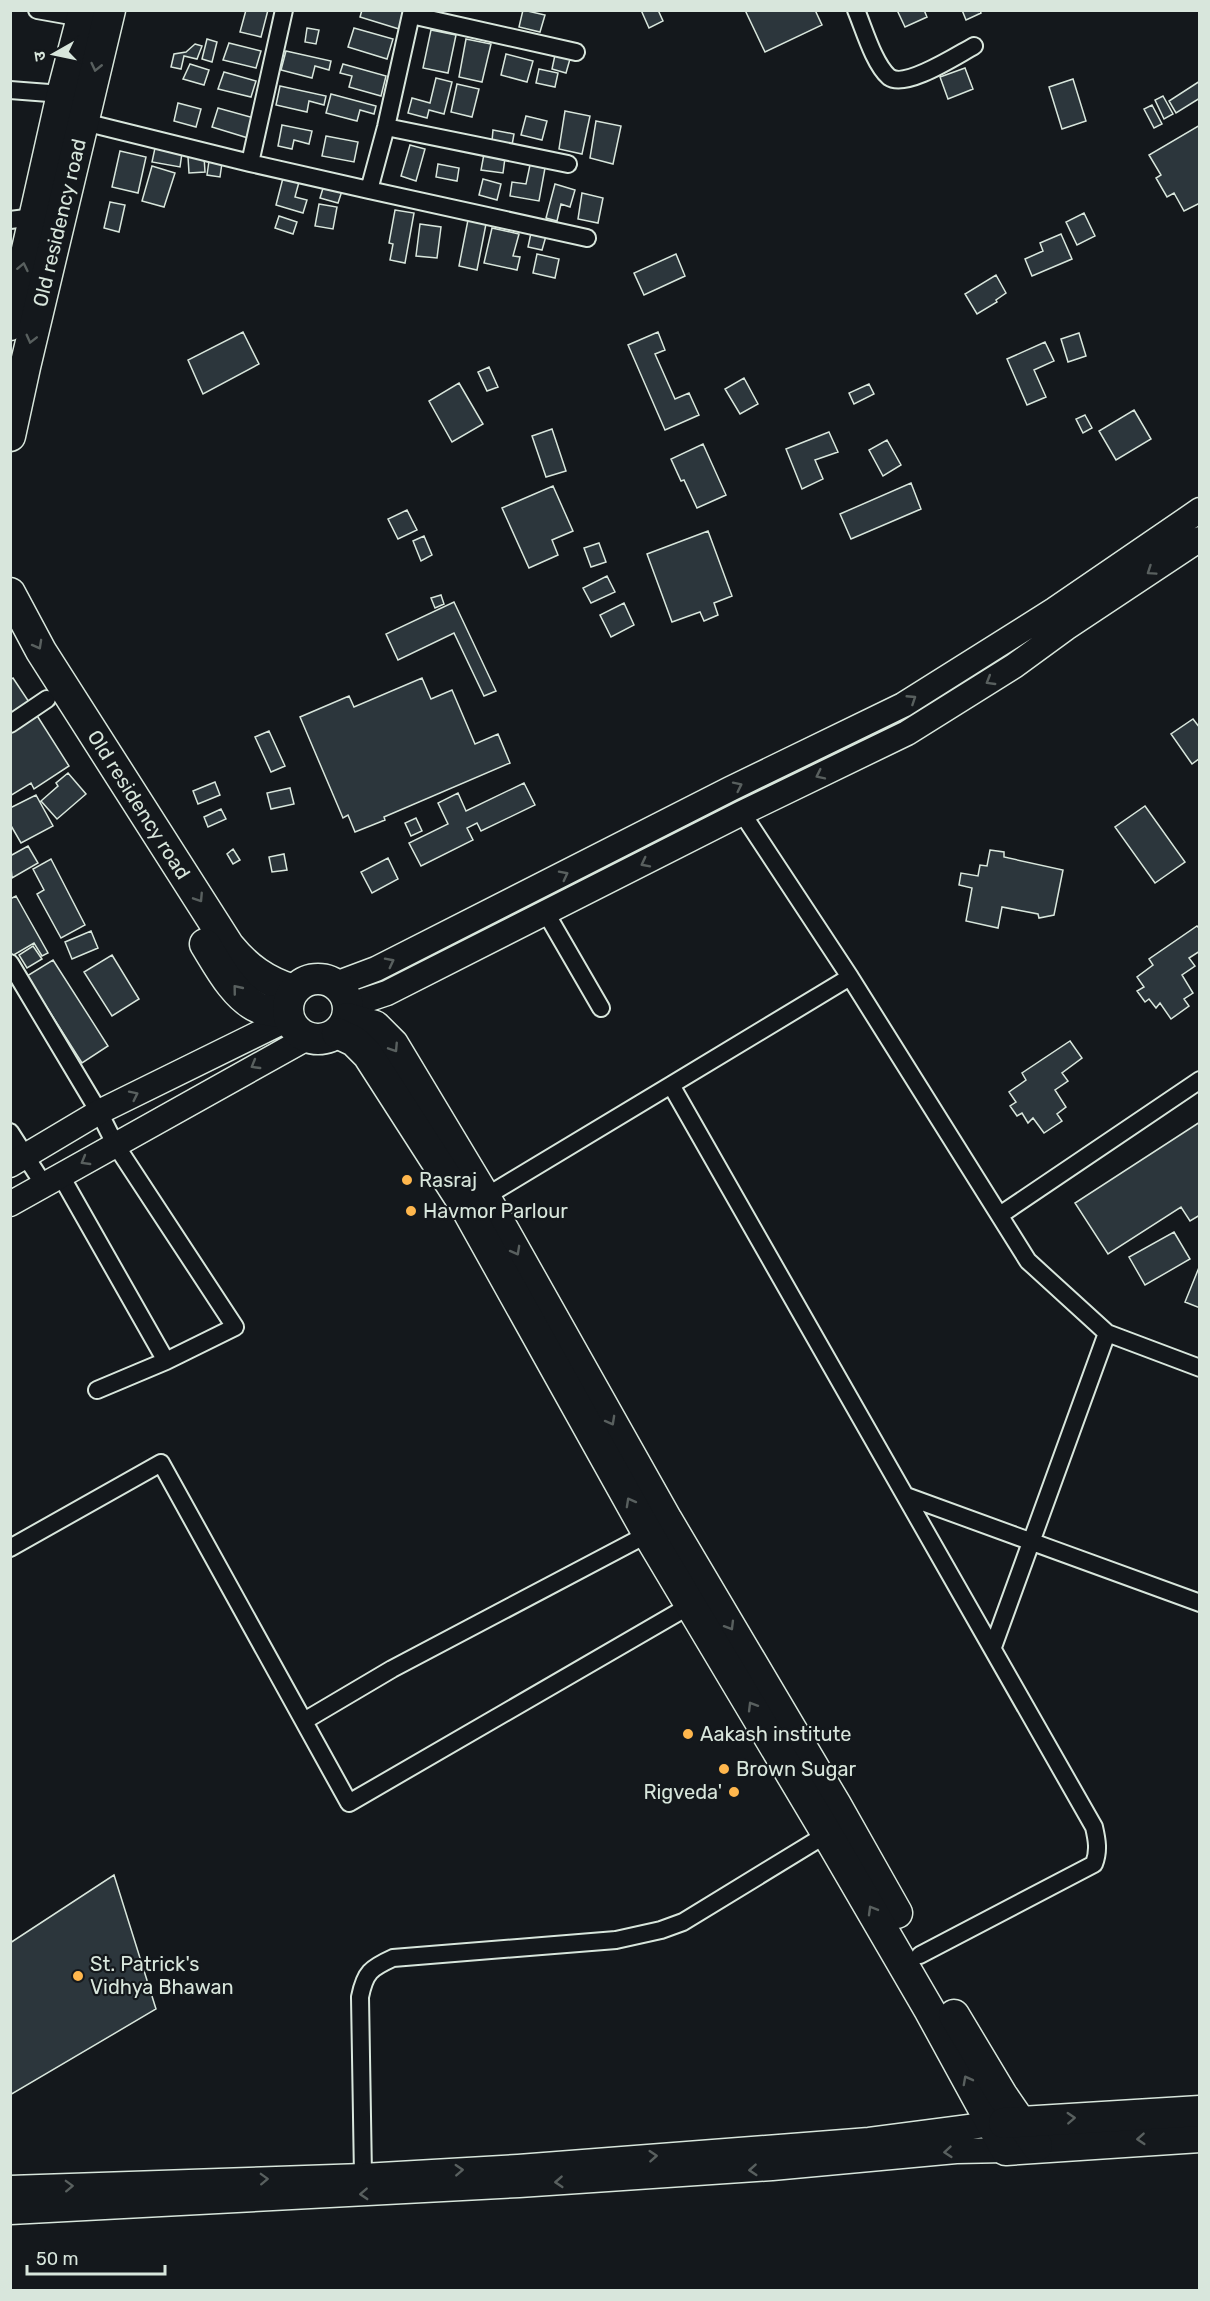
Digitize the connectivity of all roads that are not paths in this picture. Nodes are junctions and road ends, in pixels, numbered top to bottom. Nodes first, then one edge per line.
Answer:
1 (38, 10) edge
2 (284, 10) edge
3 (856, 10) edge
4 (92, 13) edge
5 (411, 13) edge
6 (974, 46) dead end
7 (576, 52) dead end
8 (10, 90) edge
9 (62, 94) junction
10 (84, 122) junction
11 (386, 126) junction
12 (250, 163) junction
13 (568, 164) dead end
14 (369, 190) junction
15 (22, 219) edge
16 (587, 238) dead end
17 (12, 315) edge
18 (10, 436) edge
19 (1200, 510) edge
20 (1200, 539) edge
21 (10, 593) edge
22 (10, 638) edge
23 (47, 699) junction
24 (10, 724) edge
25 (742, 813) junction
26 (546, 913) junction
27 (10, 963) edge
28 (850, 978) junction
29 (601, 1008) dead end
30 (342, 1010) junction
31 (294, 1015) junction
32 (1200, 1080) edge
33 (671, 1085) junction
34 (99, 1112) junction
35 (10, 1132) edge
36 (115, 1144) junction
37 (18, 1161) edge
38 (52, 1180) junction
39 (485, 1197) junction
40 (10, 1204) edge
41 (1000, 1215) junction
42 (1107, 1333) junction
43 (166, 1361) junction
44 (1200, 1368) edge
45 (97, 1390) dead end
46 (906, 1496) junction
47 (648, 1534) junction
48 (1031, 1541) junction
49 (10, 1548) edge
50 (701, 1599) junction
51 (1200, 1603) edge
52 (993, 1647) junction
53 (304, 1721) junction
54 (827, 1834) junction
55 (920, 1954) junction
56 (1200, 2110) edge
57 (1006, 2132) junction
58 (1200, 2137) edge
59 (363, 2176) junction
60 (10, 2188) edge
61 (10, 2212) edge

1 - 4 street
2 - 12 street
3 - 6 street
4 - 9 highway, Old residency road
4 -> 10 highway, Old residency road
5 - 7 street
5 - 11 street
8 - 9 street
9 - 15 highway, Old residency road
10 - 12 street
10 -> 18 highway, Old residency road
11 - 13 street
11 - 14 street
12 - 14 street
14 - 16 street
17 -> 15 highway, Old residency road
30 -> 19 street
20 -> 25 street
21 -> 31 highway, Old residency road
22 - 23 highway, Old residency road
23 - 24 street
31 -> 23 highway, Old residency road
25 -> 26 street
25 - 28 street
26 - 29 street
26 - 30 street
27 - 34 street
28 - 33 street
28 - 41 street
30 - 31 highway
30 - 31 highway
30 -> 39 highway
47 -> 30 highway
34 -> 31 street
31 -> 36 street
32 - 41 street
33 - 39 street
33 - 46 street
34 - 36 street
34 - 37 street
35 - 37 street
36 -> 38 street
36 - 43 street
37 - 38 street
38 - 40 street
38 - 43 street
39 -> 50 highway
41 - 42 street
42 - 44 street
42 - 48 street
43 - 45 street
46 - 48 street
46 - 52 street
47 - 50 highway
47 - 53 street
48 - 51 street
48 - 52 street
49 - 53 street
50 - 53 street
54 -> 50 highway
50 -> 55 highway
52 - 55 street
57 -> 54 highway
54 - 59 street
55 - 57 highway
57 -> 56 highway
58 -> 57 highway
59 -> 57 street
57 -> 61 street
60 -> 59 street

